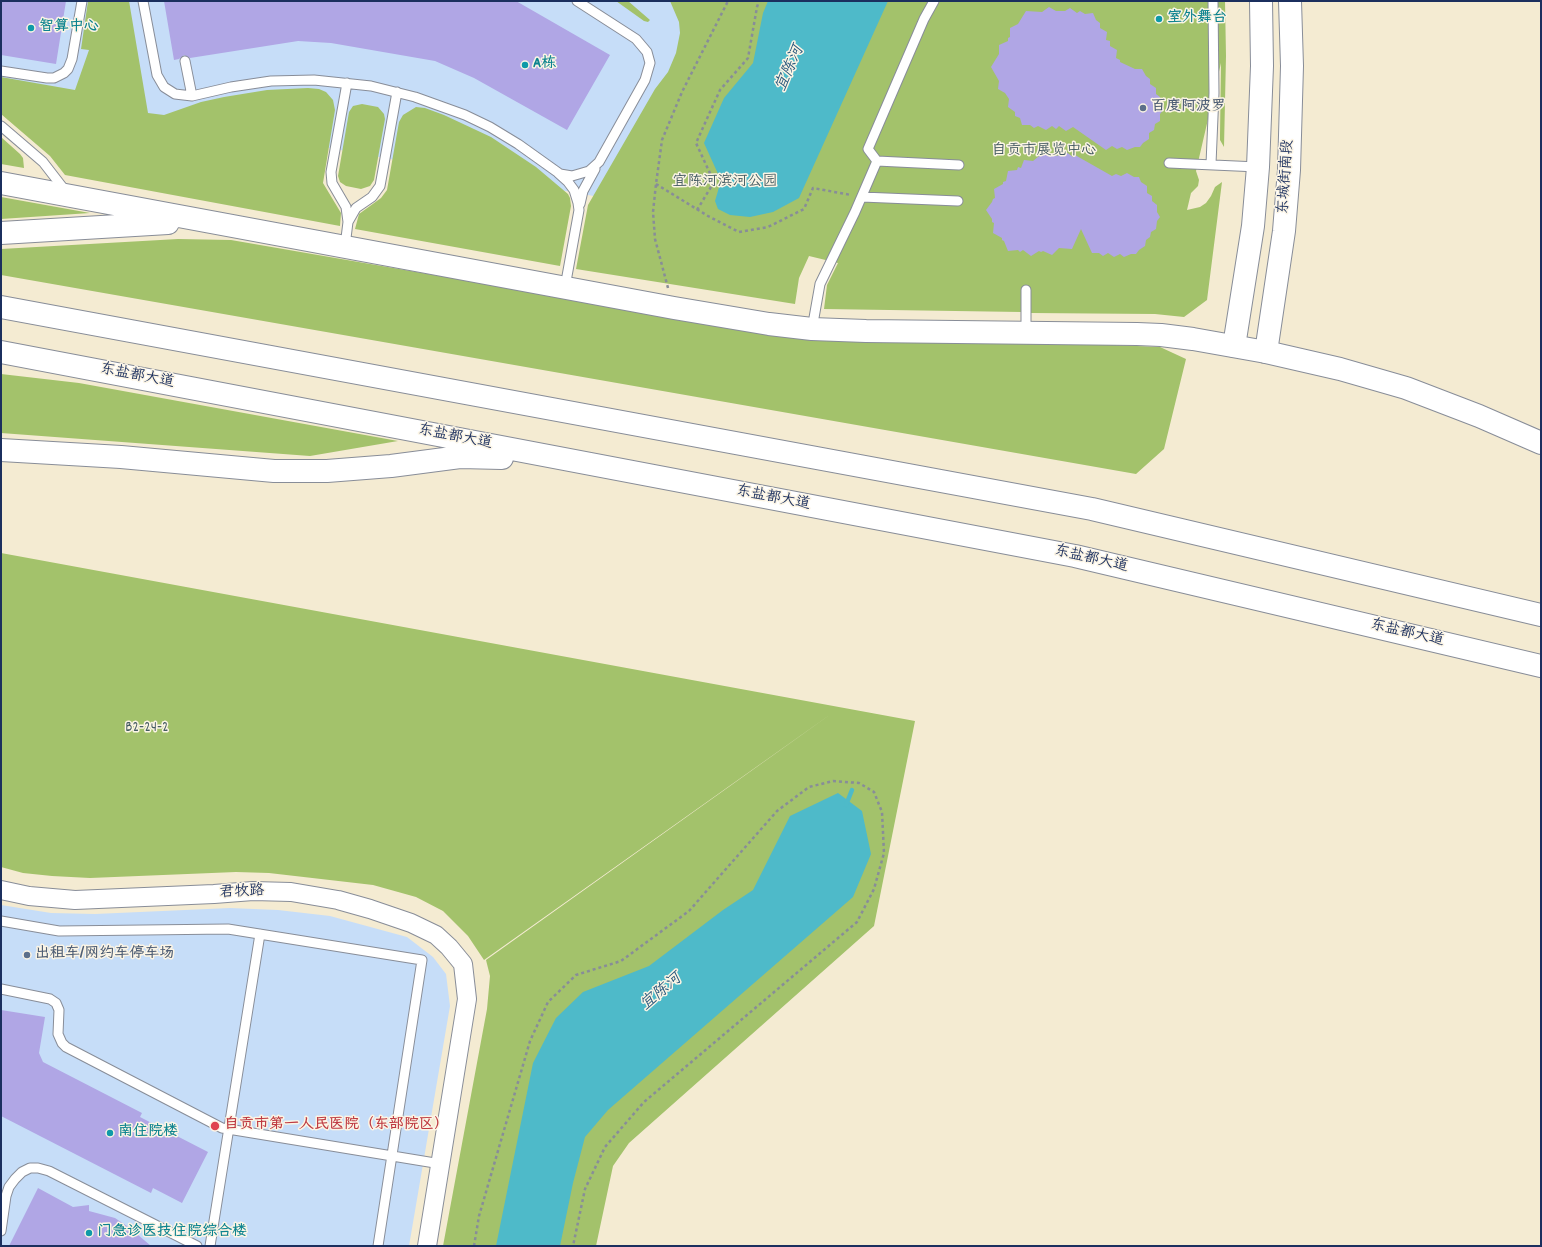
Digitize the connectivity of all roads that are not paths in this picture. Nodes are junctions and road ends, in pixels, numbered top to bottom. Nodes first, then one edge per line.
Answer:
1 (82, 1) edge
2 (143, 1) edge
3 (577, 1) edge
4 (934, 1) edge
5 (1213, 1) edge
6 (1261, 1) edge
7 (1290, 1) edge
8 (185, 61) dead end
9 (1, 71) edge
10 (347, 83) junction
11 (397, 92) junction
12 (192, 96) junction
13 (1, 126) edge
14 (877, 161) junction
15 (599, 162) junction
16 (1169, 163) dead end
17 (1211, 164) junction
18 (960, 165) dead end
19 (1258, 167) junction
20 (554, 170) junction
21 (1, 183) edge
22 (70, 196) junction
23 (862, 197) junction
24 (958, 200) dead end
25 (579, 210) junction
26 (211, 222) junction
27 (348, 222) junction
28 (1, 233) edge
29 (345, 246) junction
30 (565, 287) junction
31 (1026, 290) dead end
32 (1, 307) edge
33 (812, 329) junction
34 (1026, 333) junction
35 (1234, 346) junction
36 (1, 352) edge
37 (1266, 352) junction
38 (1541, 443) edge
39 (1, 450) edge
40 (566, 459) junction
41 (1541, 615) edge
42 (1541, 666) edge
43 (1, 890) edge
44 (1, 921) edge
45 (260, 934) junction
46 (1, 989) edge
47 (229, 1129) junction
48 (392, 1155) junction
49 (441, 1164) junction
50 (1, 1231) edge
51 (197, 1246) edge
52 (210, 1246) edge
53 (378, 1246) edge
54 (427, 1246) edge

1 - 9 lane
2 - 12 lane
3 - 15 lane
4 - 14 lane
5 - 17 lane
6 - 19 main road, 东城街南段
7 - 37 main road, 东城街南段
8 - 12 lane
10 - 11 lane
10 - 12 lane
10 - 27 lane
11 - 20 lane
11 - 27 lane
13 - 22 lane
14 - 18 lane
14 - 23 lane
15 - 20 lane
15 - 25 lane
16 - 17 lane
17 - 19 lane
19 - 35 main road, 东城街南段
20 - 25 lane
21 - 22 main road
22 - 26 main road
23 - 24 lane
23 - 33 lane
25 - 30 lane
26 - 28 main road
26 - 29 main road
27 - 29 lane
29 - 30 main road
30 - 33 main road
31 - 34 lane
32 - 41 main road
33 - 34 main road
34 - 35 main road
35 - 37 main road
36 - 40 main road, 东盐都大道
37 - 38 main road
39 - 40 main road
40 - 42 main road, 东盐都大道
43 - 49 street, 君牧路
44 - 45 lane
45 - 47 lane
45 - 48 lane
46 - 47 lane
47 - 48 lane
47 - 52 lane
48 - 49 lane
48 - 53 lane
49 - 54 street
50 - 51 lane

